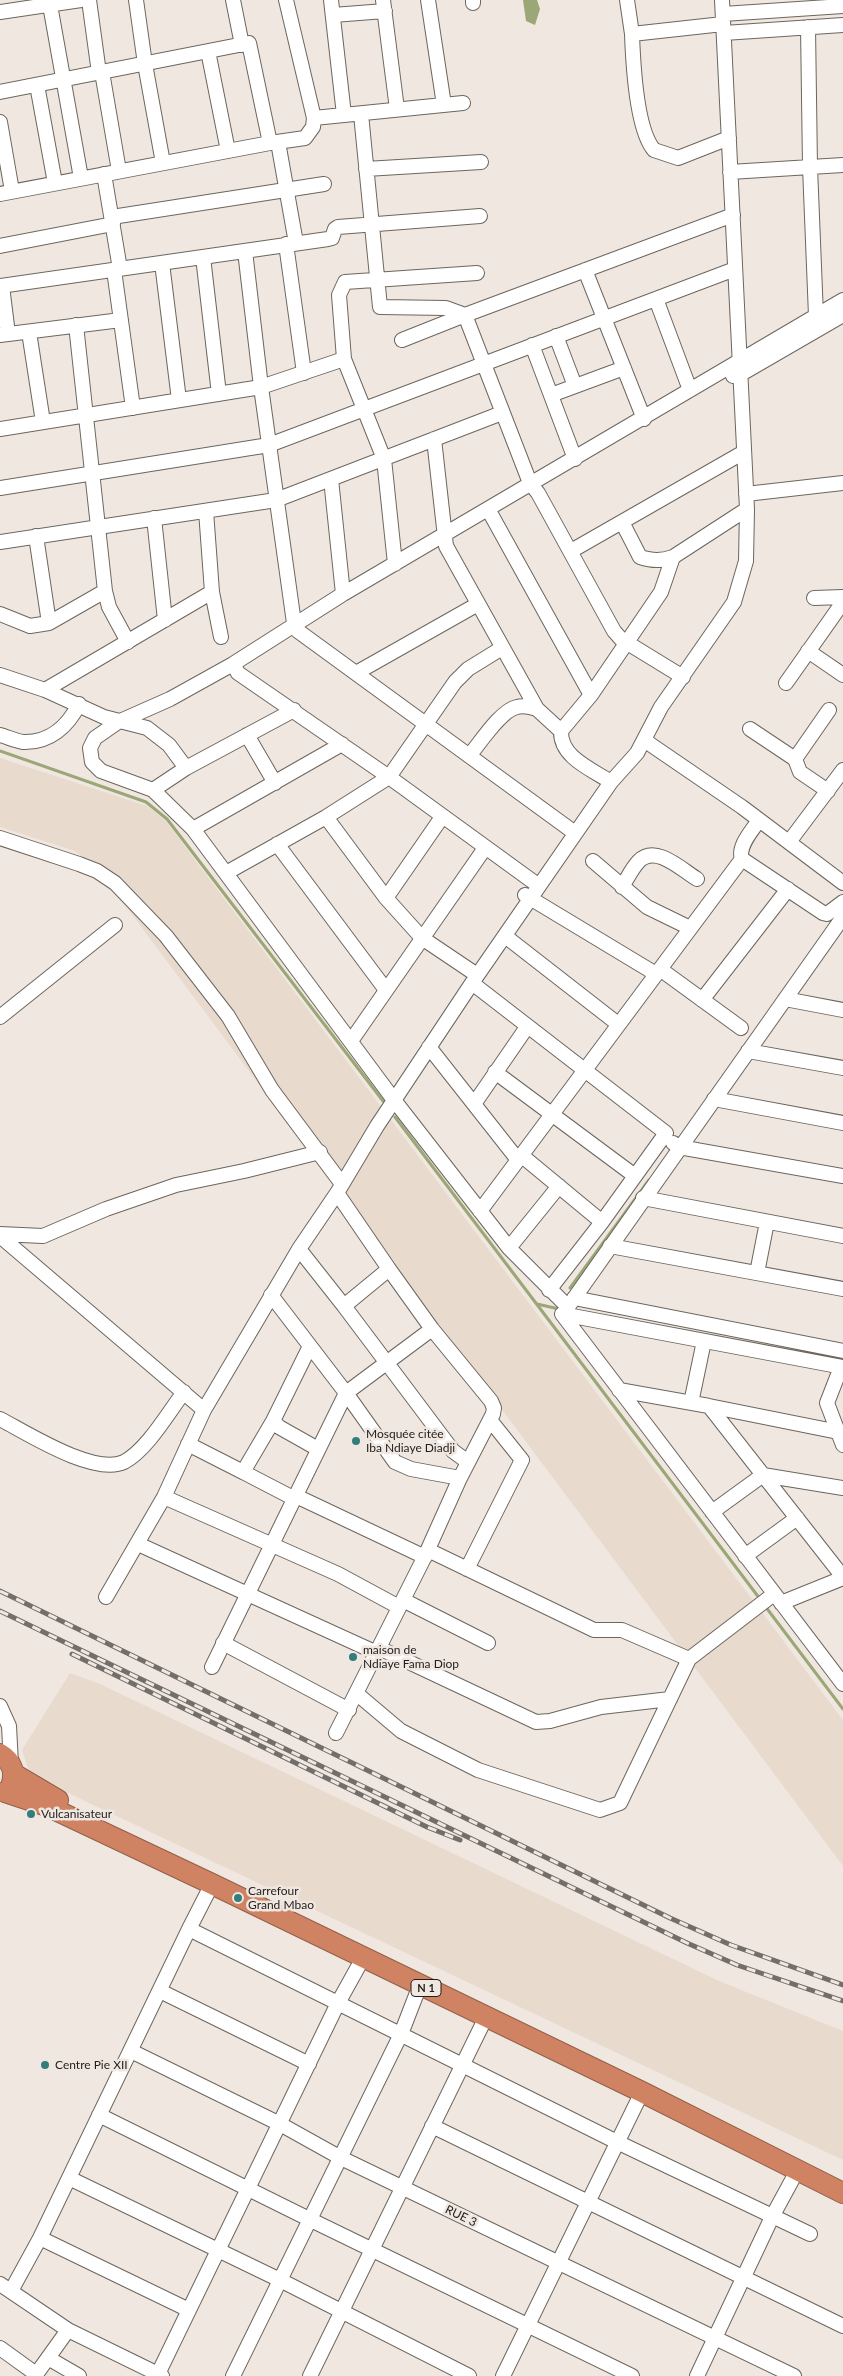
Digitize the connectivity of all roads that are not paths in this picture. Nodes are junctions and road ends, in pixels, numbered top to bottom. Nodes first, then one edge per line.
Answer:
1 (80, 0) edge
2 (89, 0) edge
3 (136, 0) edge
4 (232, 0) edge
5 (286, 0) edge
6 (331, 0) edge
7 (428, 0) edge
8 (627, 0) edge
9 (843, 0) edge
10 (50, 4) junction
11 (789, 5) edge
12 (384, 6) edge
13 (843, 6) edge
14 (826, 8) junction
15 (0, 12) edge
16 (333, 15) junction
17 (723, 18) edge
18 (843, 25) edge
19 (826, 26) junction
20 (808, 27) junction
21 (632, 34) junction
22 (242, 45) junction
23 (208, 51) junction
24 (144, 64) junction
25 (101, 72) junction
26 (62, 80) junction
27 (37, 85) junction
28 (0, 92) edge
29 (463, 103) dead end
30 (444, 105) junction
31 (397, 109) junction
32 (361, 114) junction
33 (344, 115) junction
34 (314, 118) junction
35 (0, 122) edge
36 (729, 138) junction
37 (274, 142) junction
38 (228, 150) junction
39 (481, 162) dead end
40 (163, 163) junction
41 (843, 165) edge
42 (810, 167) junction
43 (366, 169) junction
44 (119, 171) junction
45 (730, 172) junction
46 (104, 174) junction
47 (81, 178) junction
48 (55, 183) junction
49 (324, 184) dead end
50 (286, 190) junction
51 (6, 192) edge
52 (732, 215) junction
53 (480, 216) dead end
54 (112, 220) junction
55 (372, 223) junction
56 (291, 244) junction
57 (0, 246) edge
58 (245, 251) junction
59 (203, 257) junction
60 (162, 263) junction
61 (117, 269) junction
62 (735, 269) junction
63 (586, 270) junction
64 (477, 273) dead end
65 (377, 279) junction
66 (1, 286) edge
67 (656, 299) junction
68 (843, 300) edge
69 (465, 314) junction
70 (843, 315) edge
71 (816, 316) junction
72 (604, 318) junction
73 (121, 320) junction
74 (76, 325) junction
75 (29, 332) junction
76 (4, 335) edge
77 (556, 336) junction
78 (402, 340) dead end
79 (532, 345) junction
80 (344, 359) junction
81 (484, 364) junction
82 (624, 368) junction
83 (740, 368) junction
84 (304, 373) junction
85 (575, 386) junction
86 (261, 387) junction
87 (693, 388) junction
88 (219, 394) junction
89 (551, 395) junction
90 (179, 400) junction
91 (133, 408) junction
92 (364, 409) junction
93 (502, 413) junction
94 (86, 415) junction
95 (644, 419) junction
96 (43, 422) junction
97 (0, 429) edge
98 (434, 439) junction
99 (269, 445) junction
100 (744, 452) junction
101 (384, 459) junction
102 (575, 459) junction
103 (92, 473) junction
104 (331, 479) junction
105 (843, 482) edge
106 (530, 483) junction
107 (0, 488) edge
108 (276, 500) junction
109 (747, 501) junction
110 (488, 509) junction
111 (206, 511) junction
112 (154, 518) junction
113 (622, 522) junction
114 (98, 527) junction
115 (446, 534) junction
116 (36, 536) junction
117 (0, 542) edge
118 (571, 551) junction
119 (673, 557) junction
120 (395, 564) junction
121 (105, 591) junction
122 (212, 592) junction
123 (343, 594) junction
124 (814, 598) dead end
125 (843, 598) edge
126 (843, 602) edge
127 (478, 604) junction
128 (0, 614) edge
129 (165, 620) junction
130 (49, 622) junction
131 (294, 623) junction
132 (221, 637) dead end
133 (128, 642) junction
134 (627, 642) junction
135 (502, 648) junction
136 (808, 651) junction
137 (233, 664) junction
138 (356, 673) junction
139 (0, 675) edge
140 (843, 675) edge
141 (683, 677) junction
142 (786, 683) dead end
143 (45, 690) junction
144 (591, 695) junction
145 (79, 704) junction
146 (536, 709) junction
147 (294, 710) junction
148 (829, 710) dead end
149 (118, 722) junction
150 (426, 725) junction
151 (750, 729) dead end
152 (561, 730) junction
153 (0, 735) edge
154 (247, 735) junction
155 (644, 740) junction
156 (342, 744) junction
157 (470, 756) junction
158 (796, 759) junction
159 (186, 768) junction
160 (843, 770) edge
161 (389, 777) junction
162 (611, 782) junction
163 (275, 783) junction
164 (153, 790) junction
165 (828, 791) junction
166 (326, 817) junction
167 (442, 817) junction
168 (759, 820) junction
169 (193, 829) junction
170 (576, 833) junction
171 (0, 838) edge
172 (789, 842) junction
173 (277, 844) junction
174 (485, 848) junction
175 (742, 859) junction
176 (593, 861) dead end
177 (226, 873) junction
178 (697, 879) dead end
179 (843, 883) edge
180 (539, 886) junction
181 (622, 887) junction
182 (788, 889) junction
183 (528, 897) junction
184 (386, 898) junction
185 (843, 902) edge
186 (840, 924) edge
187 (115, 926) dead end
188 (690, 928) junction
189 (505, 936) junction
190 (422, 938) junction
191 (658, 972) junction
192 (475, 979) junction
193 (386, 990) junction
194 (785, 999) junction
195 (702, 1000) junction
196 (843, 1010) edge
197 (0, 1017) edge
198 (618, 1024) junction
199 (527, 1026) junction
200 (741, 1028) dead end
201 (351, 1041) junction
202 (429, 1048) junction
203 (748, 1051) junction
204 (843, 1068) edge
205 (584, 1070) junction
206 (496, 1072) junction
207 (714, 1099) junction
208 (394, 1100) junction
209 (474, 1104) junction
210 (552, 1114) junction
211 (843, 1123) edge
212 (673, 1141) junction
213 (320, 1152) junction
214 (520, 1157) junction
215 (634, 1176) junction
216 (843, 1176) edge
217 (558, 1186) junction
218 (340, 1188) junction
219 (643, 1198) junction
220 (480, 1211) junction
221 (602, 1222) junction
222 (767, 1222) junction
223 (0, 1235) edge
224 (843, 1236) edge
225 (36, 1237) junction
226 (610, 1246) junction
227 (509, 1248) junction
228 (299, 1249) junction
229 (20, 1252) junction
230 (388, 1268) junction
231 (757, 1273) junction
232 (843, 1289) edge
233 (549, 1290) junction
234 (271, 1295) junction
235 (344, 1306) junction
236 (568, 1306) junction
237 (432, 1329) junction
238 (704, 1341) junction
239 (310, 1346) junction
240 (843, 1351) edge
241 (387, 1363) junction
242 (842, 1367) edge
243 (618, 1390) junction
244 (184, 1392) junction
245 (346, 1393) junction
246 (691, 1403) junction
247 (709, 1406) junction
248 (204, 1410) junction
249 (0, 1419) edge
250 (490, 1420) junction
251 (273, 1421) junction
252 (841, 1437) edge
253 (188, 1444) junction
254 (318, 1449) junction
255 (468, 1462) junction
256 (243, 1472) junction
257 (763, 1475) junction
258 (460, 1478) junction
259 (843, 1488) edge
260 (164, 1497) junction
261 (295, 1497) junction
262 (712, 1512) junction
263 (797, 1518) junction
264 (138, 1544) junction
265 (272, 1544) junction
266 (426, 1553) junction
267 (745, 1556) junction
268 (467, 1569) junction
269 (843, 1578) edge
270 (249, 1593) junction
271 (106, 1597) dead end
272 (771, 1599) junction
273 (401, 1603) junction
274 (223, 1643) junction
275 (488, 1643) dead end
276 (378, 1651) junction
277 (689, 1659) junction
278 (212, 1667) dead end
279 (843, 1684) edge
280 (356, 1693) junction
281 (670, 1698) junction
282 (0, 1706) edge
283 (348, 1710) junction
284 (0, 1713) edge
285 (336, 1733) dead end
286 (0, 1735) edge
287 (6, 1776) edge
288 (212, 1884) junction
289 (189, 1929) junction
290 (363, 1958) junction
291 (420, 1986) junction
292 (160, 1990) junction
293 (338, 2003) junction
294 (486, 2017) junction
295 (401, 2034) junction
296 (131, 2050) junction
297 (309, 2064) junction
298 (462, 2064) junction
299 (642, 2092) junction
300 (100, 2115) junction
301 (280, 2124) junction
302 (432, 2126) junction
303 (617, 2142) junction
304 (341, 2158) junction
305 (797, 2171) junction
306 (69, 2178) junction
307 (843, 2180) edge
308 (248, 2187) junction
309 (402, 2187) junction
310 (843, 2193) edge
311 (588, 2202) junction
312 (772, 2217) junction
313 (311, 2220) junction
314 (810, 2234) dead end
315 (40, 2238) junction
316 (218, 2250) junction
317 (371, 2250) junction
318 (558, 2263) junction
319 (743, 2277) junction
320 (280, 2280) junction
321 (6, 2288) edge
322 (189, 2310) junction
323 (342, 2311) junction
324 (527, 2326) junction
325 (843, 2326) edge
326 (68, 2330) junction
327 (714, 2338) junction
328 (0, 2348) edge
329 (48, 2358) junction
330 (316, 2374) edge
331 (36, 2375) edge
332 (159, 2375) edge
333 (79, 2376) edge
334 (233, 2376) edge
335 (469, 2376) edge
336 (503, 2376) edge
337 (632, 2376) edge
338 (697, 2376) edge
339 (794, 2376) edge

1 - 10 street
2 - 25 street
3 - 24 street
4 - 22 street
5 - 34 street
6 - 16 street
7 - 30 street
8 - 21 street
9 - 13 street
10 - 15 street
10 - 26 street
11 - 14 street
11 - 17 street
12 - 16 street
12 - 31 street
13 - 14 street
14 - 19 street
16 - 33 street
17 - 20 street
17 - 21 street
17 - 36 street
18 - 19 street
19 - 20 street
20 - 42 street
21 - 36 street
22 - 23 street
22 - 37 street
23 - 24 street
23 - 38 street
24 - 25 street
24 - 40 street
25 - 26 street
25 - 44 street
26 - 27 street
26 - 47 street
27 - 28 street
27 - 48 street
29 - 30 street
30 - 31 street
31 - 32 street
32 - 33 street
32 - 43 street
33 - 34 street
34 - 37 street
35 - 51 street
36 - 45 street
37 - 38 street
37 - 50 street
38 - 40 street
39 - 43 street
40 - 44 street
41 - 42 street
42 - 45 street
42 - 71 street
43 - 55 street
44 - 46 street
45 - 52 street
46 - 47 street
46 - 54 street
47 - 48 street
48 - 51 street
49 - 50 street
50 - 54 street
50 - 56 street
52 - 62 street
52 - 63 street
53 - 55 street
54 - 57 street
54 - 61 street
55 - 56 street
55 - 65 street
56 - 58 street
56 - 84 street
58 - 59 street
58 - 86 street
59 - 60 street
59 - 88 street
60 - 61 street
60 - 90 street
61 - 66 street
61 - 73 street
62 - 67 street
62 - 83 street
63 - 69 street
63 - 72 street
64 - 65 street
65 - 69 street
65 - 80 street
66 - 76 street
67 - 72 street
67 - 87 street
68 - 71 street
69 - 78 street
69 - 81 street
70 - 83 street
71 - 83 street
72 - 77 street
72 - 82 street
73 - 74 street
73 - 91 street
74 - 75 street
74 - 94 street
75 - 76 street
75 - 96 street
77 - 79 street
77 - 85 street
79 - 81 street
79 - 89 street
80 - 84 street
80 - 92 street
81 - 92 street
81 - 93 street
82 - 85 street
82 - 95 street
83 - 87 street
83 - 100 street
84 - 86 street
85 - 89 street
86 - 88 street
86 - 99 street
87 - 95 street
88 - 90 street
89 - 102 street
90 - 91 street
91 - 94 street
92 - 99 street
92 - 101 street
93 - 98 street
93 - 106 street
94 - 96 street
94 - 103 street
95 - 102 street
96 - 97 street
98 - 101 street
98 - 115 street
99 - 103 street
99 - 108 street
100 - 109 street
100 - 113 street
101 - 104 street
101 - 120 street
102 - 106 street
103 - 107 street
103 - 114 street
104 - 108 street
104 - 123 street
105 - 109 street
106 - 110 street
106 - 118 street
108 - 111 street
108 - 131 street
109 - 119 street
109 - 141 street
110 - 115 street
110 - 144 street
111 - 112 street
111 - 122 street
112 - 114 street
112 - 129 street
113 - 118 street
113 - 119 street
114 - 116 street
114 - 121 street
115 - 120 street
115 - 127 street
116 - 117 street
116 - 130 street
118 - 134 street
119 - 134 street
120 - 123 street
121 - 130 street
121 - 133 street
122 - 129 street
122 - 132 street
123 - 131 street
124 - 125 street
126 - 136 street
127 - 135 street
127 - 138 street
128 - 130 street
129 - 133 street
131 - 137 street
131 - 138 street
133 - 143 street
134 - 141 street
134 - 144 street
135 - 146 street
135 - 150 street
136 - 140 street
136 - 142 street
137 - 147 street
137 - 149 street
138 - 150 street
139 - 143 street
141 - 155 street
143 - 145 street
144 - 152 street
145 - 149 street
145 - 153 street
146 - 152 street
146 - 157 street
147 - 154 street
147 - 156 street
148 - 158 street
149 - 159 street
149 - 164 street
150 - 157 street
150 - 161 street
151 - 158 street
152 - 162 street
154 - 159 street
154 - 163 street
155 - 162 street
155 - 168 street
156 - 161 street
156 - 163 street
157 - 170 street
158 - 165 street
159 - 164 street
160 - 165 street
161 - 166 street
161 - 167 street
162 - 170 street
163 - 169 street
164 - 169 street
165 - 172 street
166 - 173 street
166 - 184 street
167 - 174 street
167 - 184 street
168 - 172 street
168 - 175 street
169 - 177 street
170 - 180 street
171 - 213 street
172 - 179 street
173 - 177 street
173 - 193 street
174 - 180 street
174 - 190 street
175 - 182 street
175 - 188 street
176 - 181 street
177 - 201 street
178 - 181 street
180 - 183 street
181 - 188 street
182 - 185 street
182 - 195 street
183 - 189 street
183 - 191 street
184 - 190 street
186 - 194 street
187 - 197 street
188 - 191 street
189 - 192 street
189 - 198 street
190 - 192 street
190 - 193 street
191 - 195 street
191 - 198 street
192 - 199 street
192 - 202 street
193 - 201 street
194 - 196 street
194 - 203 street
195 - 200 street
198 - 205 street
199 - 205 street
199 - 206 street
201 - 208 street
202 - 208 street
202 - 209 street
203 - 204 street
203 - 207 street
205 - 210 street
205 - 212 street
206 - 209 street
206 - 210 street
207 - 211 street
207 - 212 street
208 - 218 street
208 - 220 street
209 - 214 street
210 - 214 street
210 - 215 street
212 - 215 street
212 - 216 street
212 - 219 street
213 - 218 street
213 - 225 street
214 - 217 street
214 - 220 street
215 - 221 street
217 - 221 street
217 - 227 street
218 - 228 street
218 - 230 street
219 - 222 street
219 - 226 street
220 - 227 street
221 - 233 street
222 - 224 street
222 - 231 street
223 - 225 street
223 - 229 street
225 - 229 street
226 - 231 street
226 - 236 street
227 - 233 street
228 - 234 street
228 - 235 street
229 - 244 street
230 - 235 street
230 - 237 street
231 - 232 street
233 - 236 street
234 - 239 street
234 - 248 street
235 - 241 street
236 - 238 street
236 - 240 street
236 - 243 street
237 - 241 street
237 - 250 street
238 - 242 street
238 - 246 street
239 - 245 street
239 - 251 street
241 - 245 street
241 - 255 street
242 - 252 street
243 - 246 street
243 - 262 street
244 - 248 street
244 - 249 street
245 - 254 street
245 - 258 street
246 - 247 street
247 - 252 street
247 - 257 street
248 - 253 street
250 - 255 street
250 - 268 street
251 - 254 street
251 - 256 street
253 - 256 street
253 - 260 street
254 - 261 street
255 - 258 street
256 - 261 street
257 - 259 street
257 - 262 street
257 - 263 street
258 - 266 street
260 - 264 street
260 - 265 street
261 - 265 street
261 - 266 street
262 - 267 street
263 - 267 street
263 - 269 street
264 - 270 street
264 - 271 street
265 - 270 street
265 - 273 street
266 - 268 street
266 - 273 street
267 - 272 street
268 - 277 street
269 - 272 street
270 - 274 street
270 - 276 street
272 - 277 street
272 - 279 street
273 - 275 street
273 - 276 street
274 - 278 street
274 - 283 street
276 - 280 street
276 - 281 street
277 - 281 street
280 - 281 street
280 - 283 street
282 - 287 street
283 - 285 street
284 - 286 street
287 - 288 highway, N 1
287 - 307 highway, N 1
288 - 289 street
288 - 290 highway, N 1
289 - 292 street
289 - 293 street
290 - 291 highway, N 1
290 - 293 street
291 - 294 highway, N 1
291 - 295 street
292 - 296 street
292 - 297 street
293 - 295 street
293 - 297 street
294 - 298 street
294 - 299 highway, N 1
295 - 298 street
295 - 304 street
296 - 300 street
296 - 301 street, RUE 3
297 - 301 street
298 - 302 street
298 - 303 street
299 - 303 street
299 - 305 highway, N 1
300 - 306 street
300 - 308 street
301 - 304 street, RUE 3
301 - 308 street
302 - 309 street
302 - 311 street
303 - 311 street
303 - 312 street
304 - 309 street, RUE 3
304 - 313 street
305 - 310 highway, N 1
305 - 312 street
306 - 315 street
306 - 316 street
308 - 313 street
308 - 316 street
309 - 317 street
309 - 318 street, RUE 3
311 - 318 street
311 - 319 street
312 - 314 street
312 - 319 street
313 - 317 street
313 - 320 street
315 - 321 street
315 - 322 street
316 - 320 street
316 - 322 street
317 - 323 street
317 - 324 street
318 - 324 street
318 - 327 street, RUE 3
319 - 325 street
319 - 327 street
320 - 323 street
320 - 334 street
321 - 326 street
322 - 332 street
323 - 330 street
323 - 335 street
324 - 336 street
324 - 337 street
326 - 329 street
326 - 332 street
327 - 338 street
327 - 339 street, RUE 3
328 - 331 street
329 - 331 street
329 - 333 street

